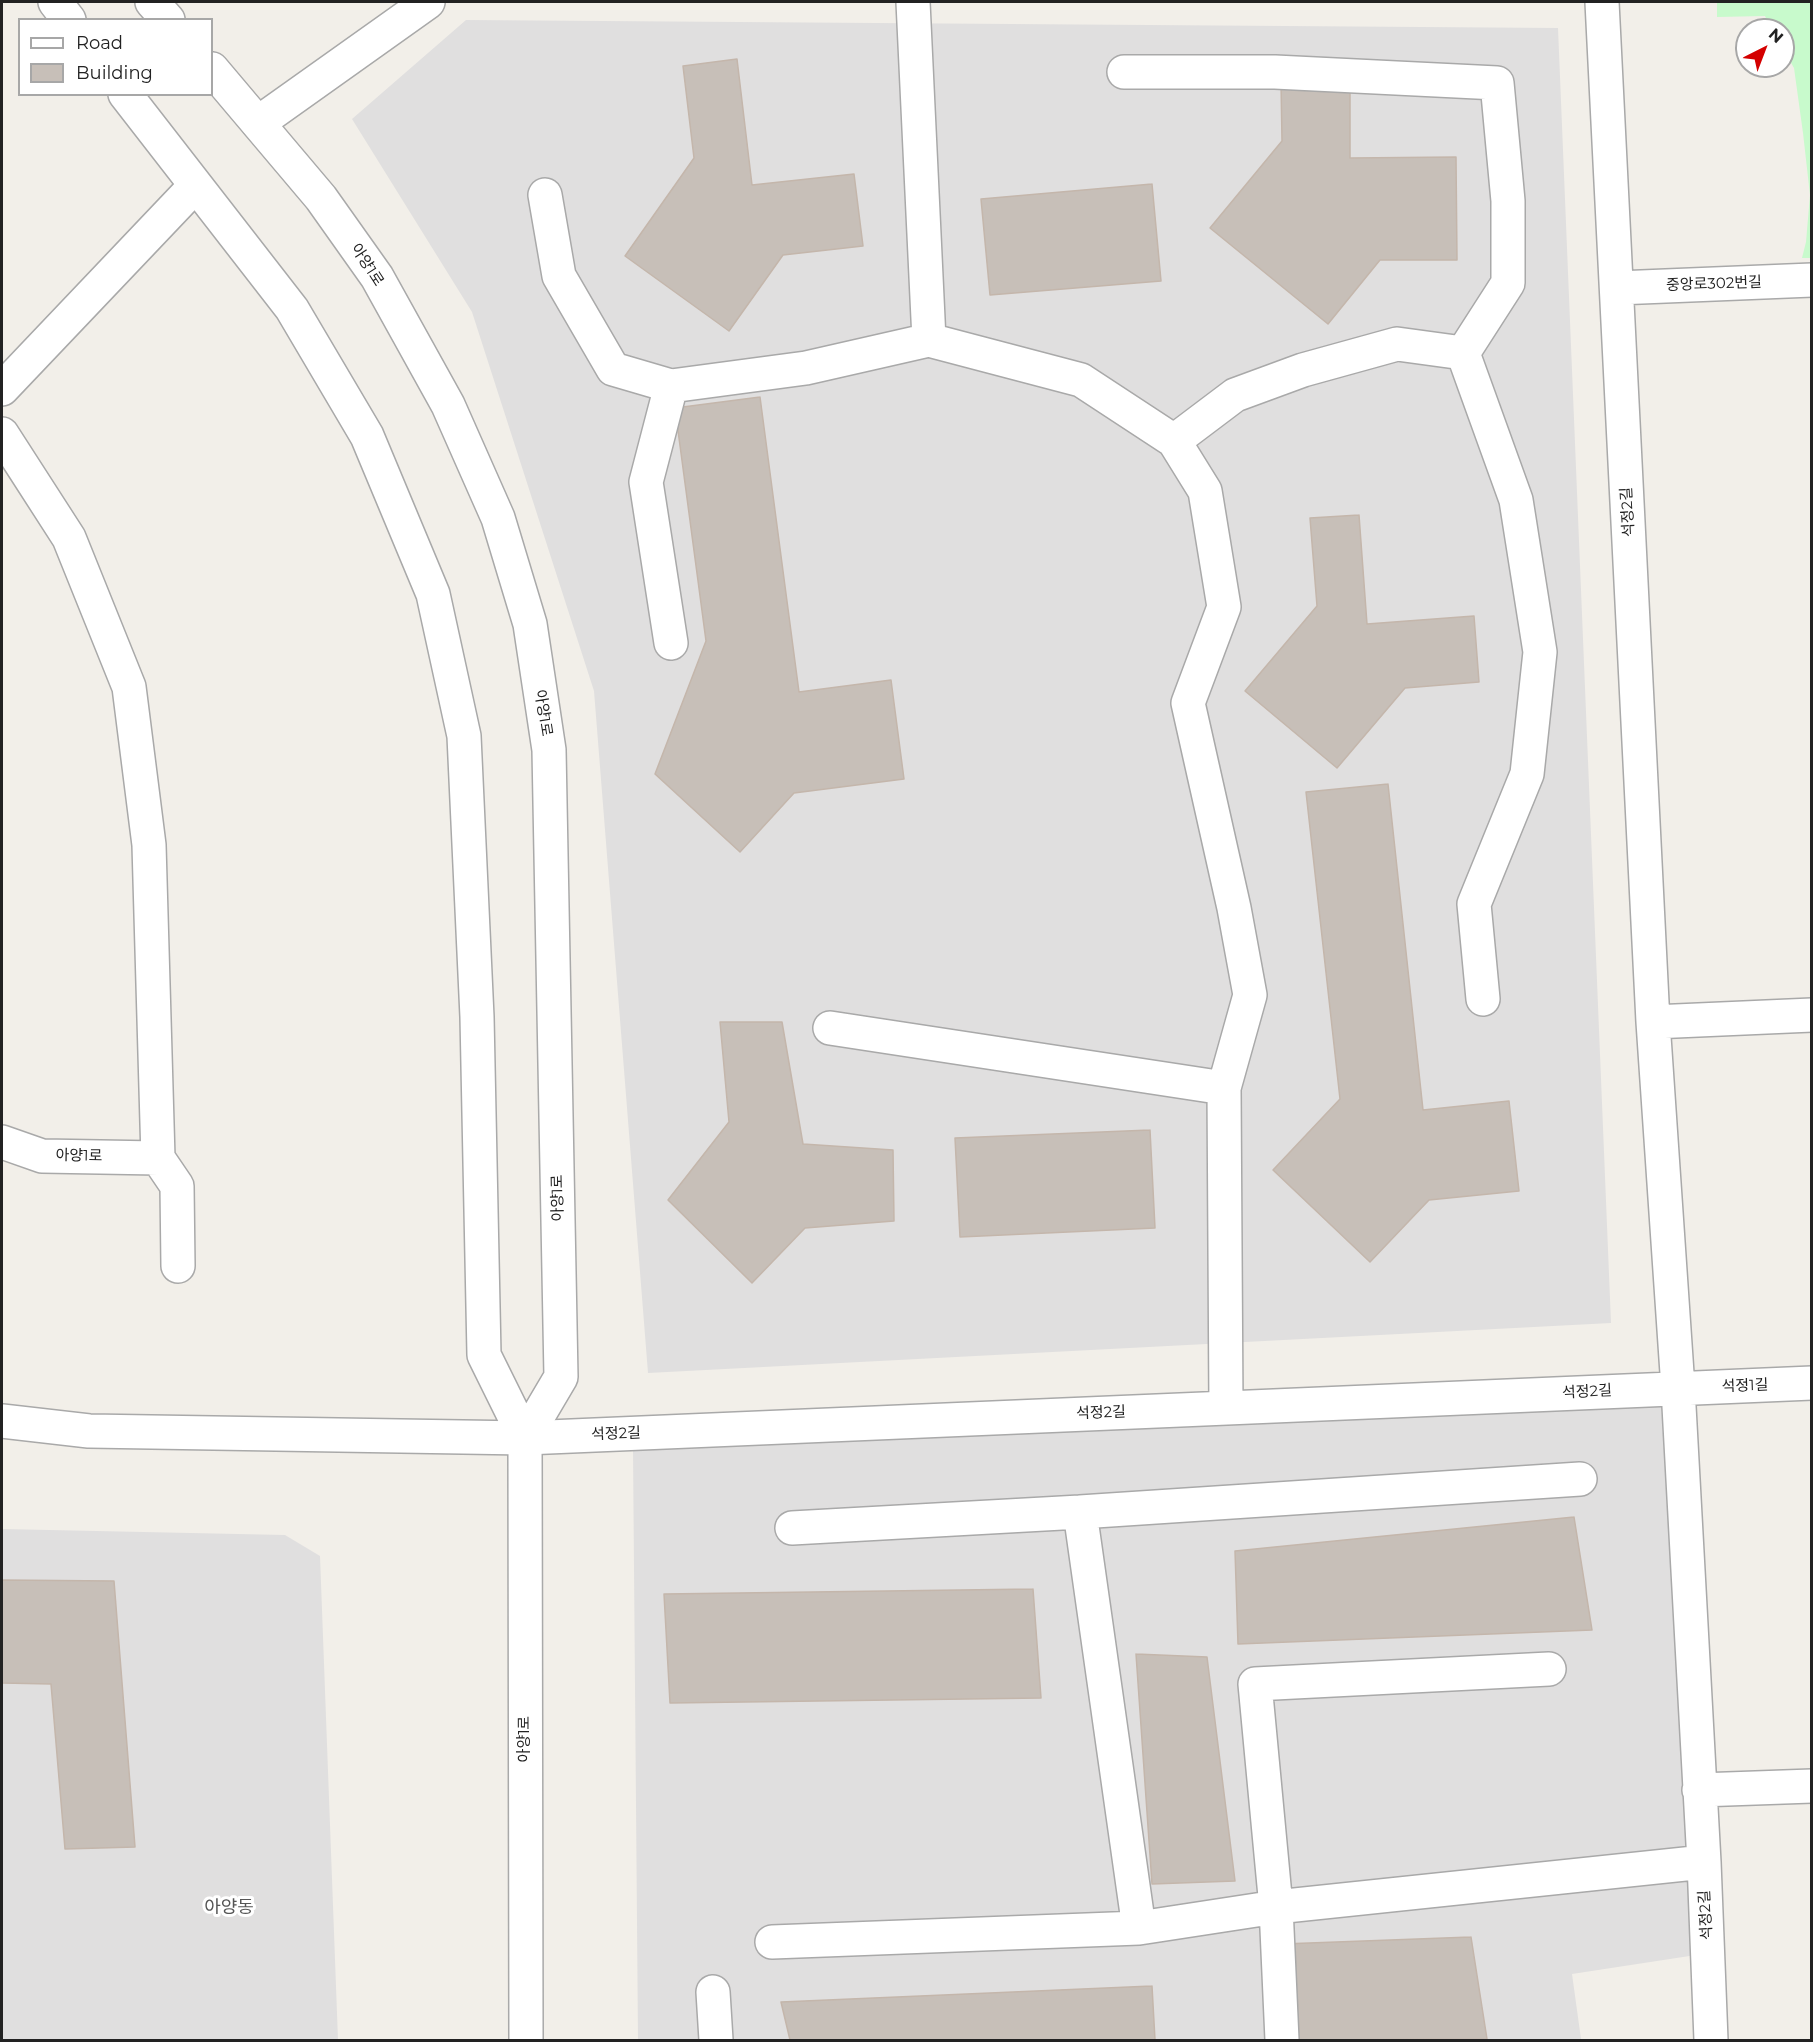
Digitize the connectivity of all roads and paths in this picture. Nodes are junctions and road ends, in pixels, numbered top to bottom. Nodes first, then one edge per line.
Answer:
1 (55, 2) edge
2 (152, 2) edge
3 (428, 2) edge
4 (913, 2) edge
5 (1602, 2) edge
6 (67, 18) edge
7 (166, 18) edge
8 (213, 70) edge
9 (1124, 72) dead end
10 (127, 96) edge
11 (258, 123) junction
12 (195, 186) junction
13 (545, 195) dead end
14 (1812, 279) edge
15 (1617, 288) junction
16 (929, 340) junction
17 (1463, 353) junction
18 (671, 386) junction
19 (2, 389) edge
20 (2, 434) edge
21 (1174, 441) junction
22 (671, 643) dead end
23 (1483, 999) dead end
24 (1812, 1015) edge
25 (1653, 1022) junction
26 (830, 1028) dead end
27 (1224, 1088) junction
28 (2, 1142) edge
29 (158, 1158) junction
30 (178, 1266) dead end
31 (1812, 1383) edge
32 (1678, 1388) junction
33 (1226, 1408) junction
34 (2, 1421) edge
35 (525, 1438) junction
36 (1580, 1479) dead end
37 (1080, 1512) junction
38 (792, 1528) dead end
39 (1549, 1669) dead end
40 (1812, 1786) edge
41 (1700, 1790) junction
42 (1704, 1862) junction
43 (1276, 1907) junction
44 (1139, 1928) junction
45 (772, 1942) dead end
46 (712, 1992) dead end
47 (526, 2040) edge
48 (716, 2040) edge
49 (1282, 2040) edge
50 (1711, 2040) edge

1 - 6 street
2 - 7 street
3 - 11 street
4 - 16 street
5 - 15 street, 석정2길
8 - 11 street, 아양1로
9 - 17 street
10 - 12 street, 아양1로
11 - 35 street, 아양1로
12 - 19 street
12 - 35 street, 아양1로
13 - 18 street
14 - 15 street, 중앙로302번길
15 - 25 street, 석정2길
16 - 18 street
16 - 21 street
17 - 21 street
17 - 23 street
18 - 22 street
20 - 29 street
21 - 27 street
24 - 25 street
25 - 32 street, 석정2길
26 - 27 street
27 - 33 street
28 - 29 street, 아양1로
29 - 30 street
31 - 32 street, 석정1길
32 - 33 street, 석정2길
32 - 41 street, 석정2길
33 - 35 street, 석정2길
34 - 35 street, 석정2길
35 - 47 street, 아양1로
36 - 37 street
37 - 38 street
37 - 44 street
39 - 43 street
40 - 41 street
41 - 42 street, 석정2길
42 - 43 street
42 - 50 street, 석정2길
43 - 44 street
43 - 49 street
44 - 45 street
46 - 48 street

